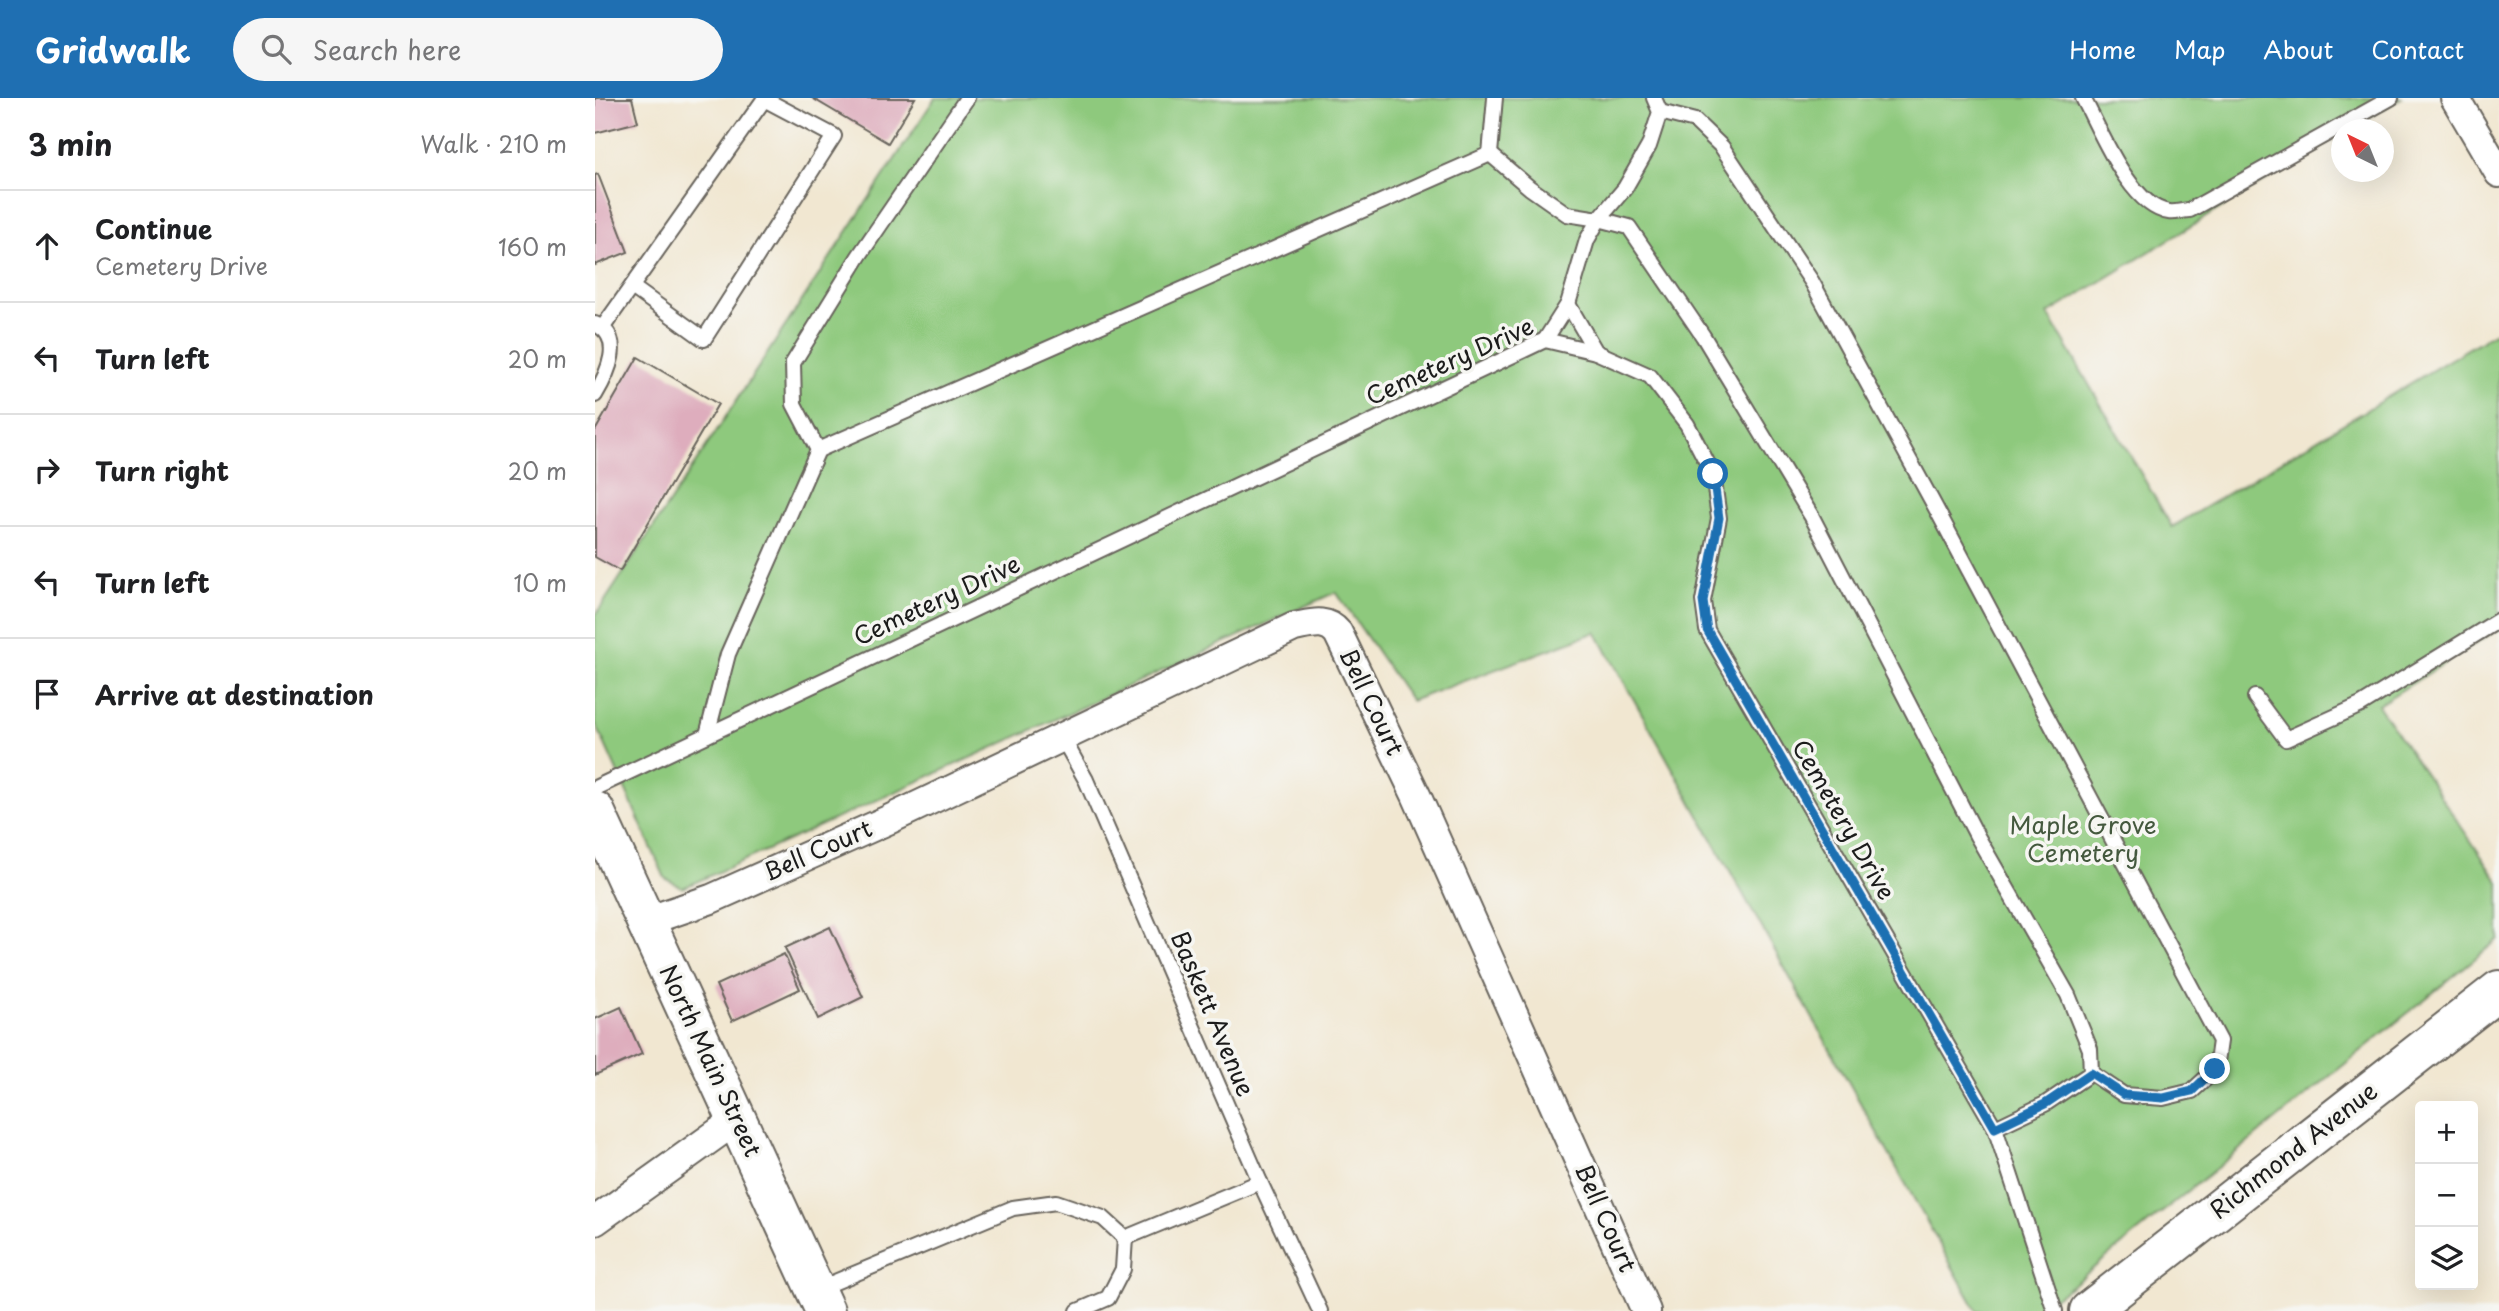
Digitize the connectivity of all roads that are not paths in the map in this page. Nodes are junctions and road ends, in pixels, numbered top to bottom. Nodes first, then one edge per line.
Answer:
1 (967, 98) edge
2 (1495, 98) edge
3 (1654, 98) edge
4 (2083, 98) edge
5 (2391, 98) edge
6 (2455, 98) edge
7 (765, 99) edge
8 (1660, 112) junction
9 (1490, 154) junction
10 (2499, 173) edge
11 (1599, 219) junction
12 (632, 287) junction
13 (1569, 304) junction
14 (599, 326) edge
15 (1545, 340) junction
16 (1596, 352) junction
17 (595, 395) edge
18 (817, 450) junction
19 (2499, 620) edge
20 (2255, 697) dead end
21 (707, 735) junction
22 (1062, 737) junction
23 (595, 788) edge
24 (595, 811) edge
25 (647, 921) junction
26 (2499, 990) edge
27 (2091, 1073) junction
28 (736, 1119) junction
29 (1995, 1128) junction
30 (1260, 1182) junction
31 (595, 1221) edge
32 (1125, 1238) junction
33 (821, 1300) edge
34 (1078, 1311) edge
35 (1320, 1311) edge
36 (1646, 1311) edge
37 (2055, 1311) edge
38 (2089, 1311) edge

1 - 18 lane
2 - 9 lane
3 - 8 lane
4 - 5 lane
6 - 10 street
7 - 12 lane
7 - 12 lane
8 - 11 lane
8 - 27 lane
9 - 11 lane
9 - 18 lane
11 - 13 lane
11 - 27 lane
12 - 14 lane
13 - 15 lane
13 - 16 lane
14 - 17 lane
15 - 16 lane, Cemetery Drive
15 - 21 lane, Cemetery Drive
16 - 29 lane, Cemetery Drive
18 - 21 lane
19 - 20 lane
21 - 23 lane, Cemetery Drive
22 - 25 street, Bell Court
22 - 30 lane, Baskett Avenue
22 - 36 street, Bell Court
24 - 25 main road, North Main Street
25 - 28 main road, North Main Street
26 - 38 main road, Richmond Avenue
27 - 29 lane
28 - 31 street
28 - 33 main road, North Main Street
29 - 37 lane, Cemetery Drive
30 - 32 lane
30 - 35 lane, Baskett Avenue
32 - 33 lane
32 - 34 lane

